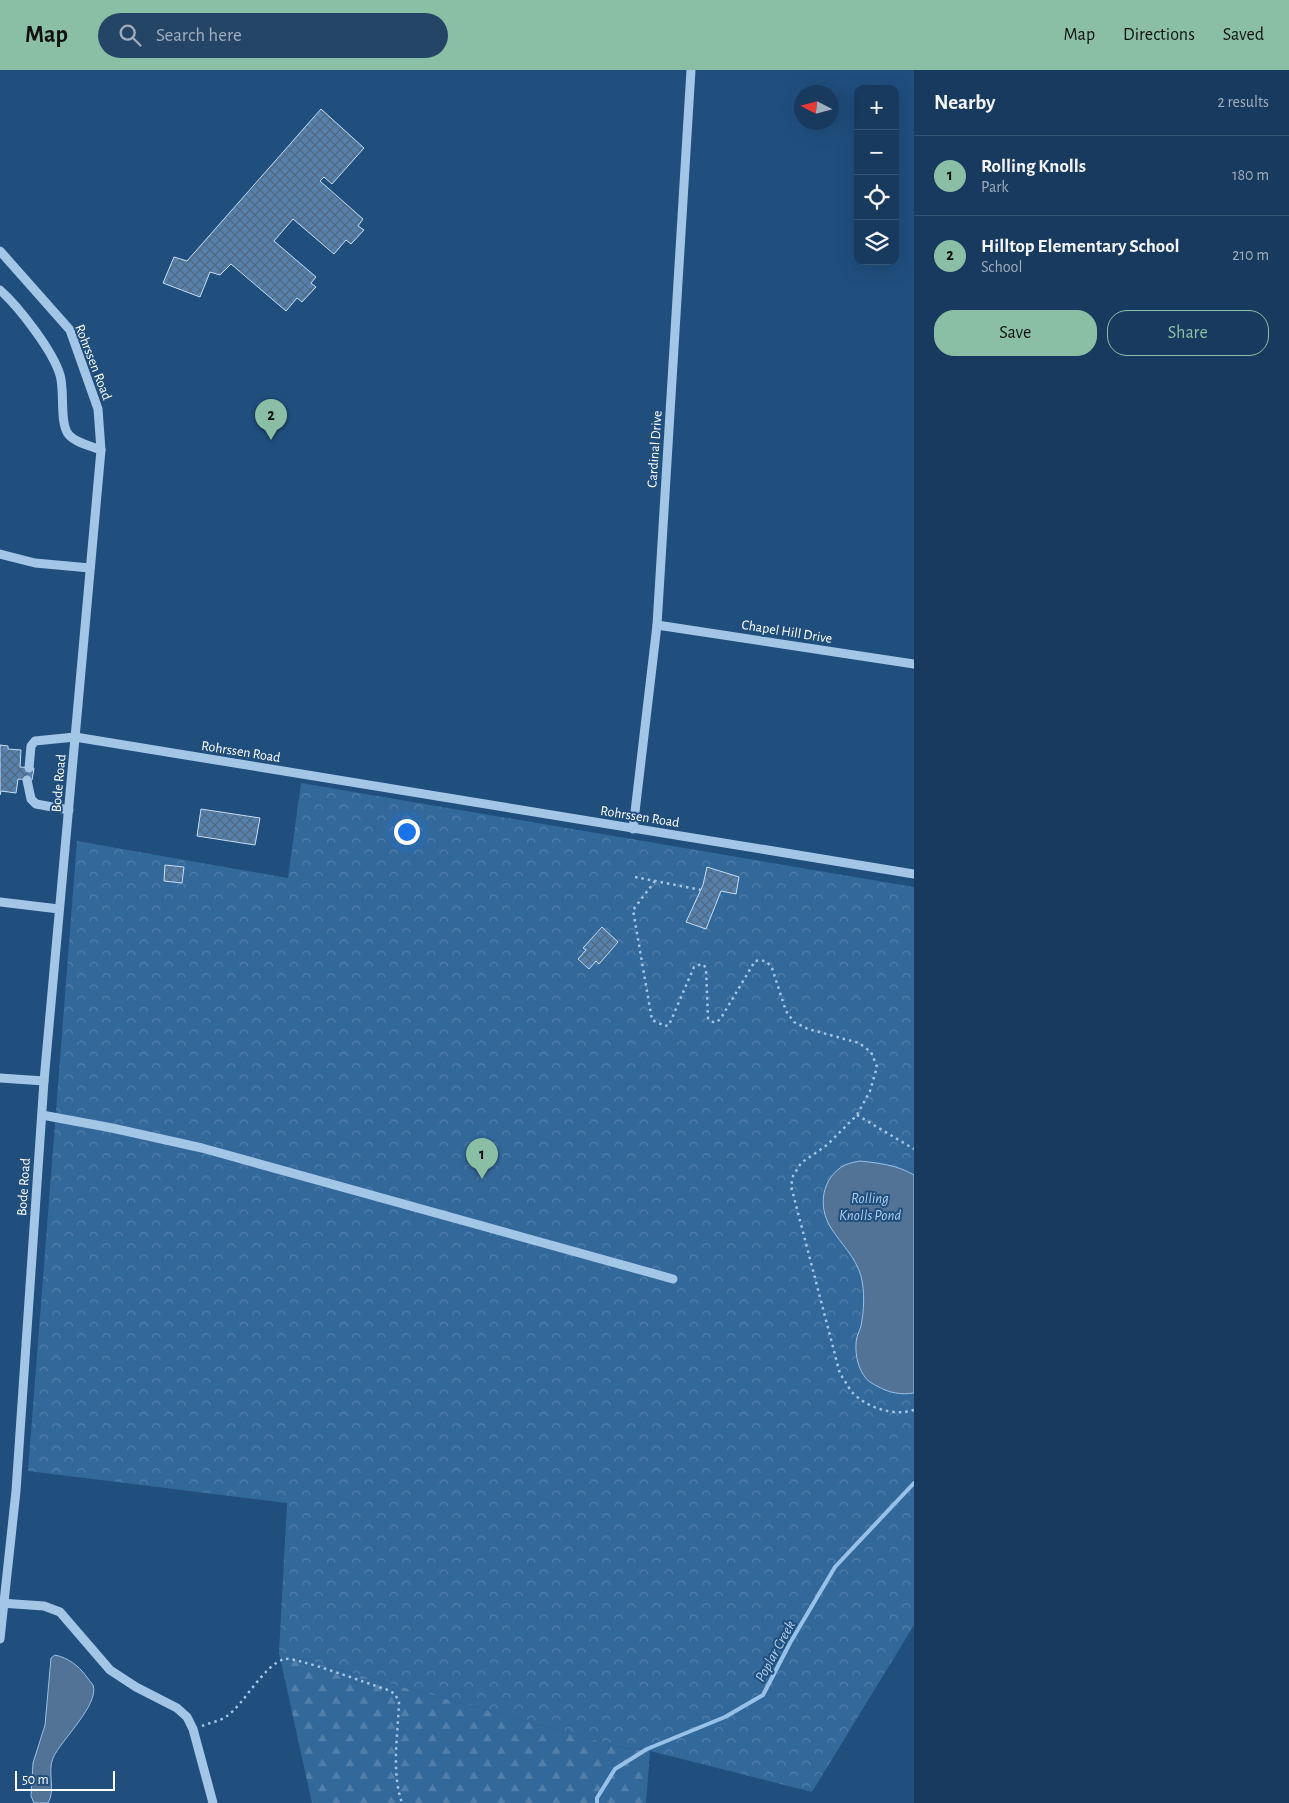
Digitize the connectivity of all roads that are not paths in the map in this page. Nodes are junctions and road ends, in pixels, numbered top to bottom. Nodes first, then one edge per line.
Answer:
1 (691, 70) edge
2 (0, 251) edge
3 (0, 290) edge
4 (101, 450) junction
5 (0, 554) edge
6 (90, 568) junction
7 (657, 625) junction
8 (914, 664) edge
9 (75, 738) junction
10 (28, 768) dead end
11 (27, 780) dead end
12 (69, 810) junction
13 (634, 829) junction
14 (914, 874) edge
15 (0, 902) edge
16 (59, 909) junction
17 (0, 1078) edge
18 (44, 1081) junction
19 (42, 1115) junction
20 (672, 1279) dead end
21 (2, 1603) edge
22 (0, 1638) edge
23 (214, 1803) edge

1 - 7 street, Cardinal Drive
2 - 4 street, Rohrssen Road
3 - 4 street
4 - 6 street, Rohrssen Road
5 - 6 street
6 - 9 street, Rohrssen Road
7 - 8 street, Chapel Hill Drive
7 - 13 street, Cardinal Drive
9 - 10 street
9 - 12 street, Bode Road
9 - 13 street, Rohrssen Road
11 - 12 street
12 - 16 street, Bode Road
13 - 14 street, Rohrssen Road
15 - 16 street
16 - 18 street, Bode Road
17 - 18 street
18 - 19 street, Bode Road
19 - 20 street
19 - 21 street, Bode Road
21 - 22 street, Bode Road
21 - 23 street

